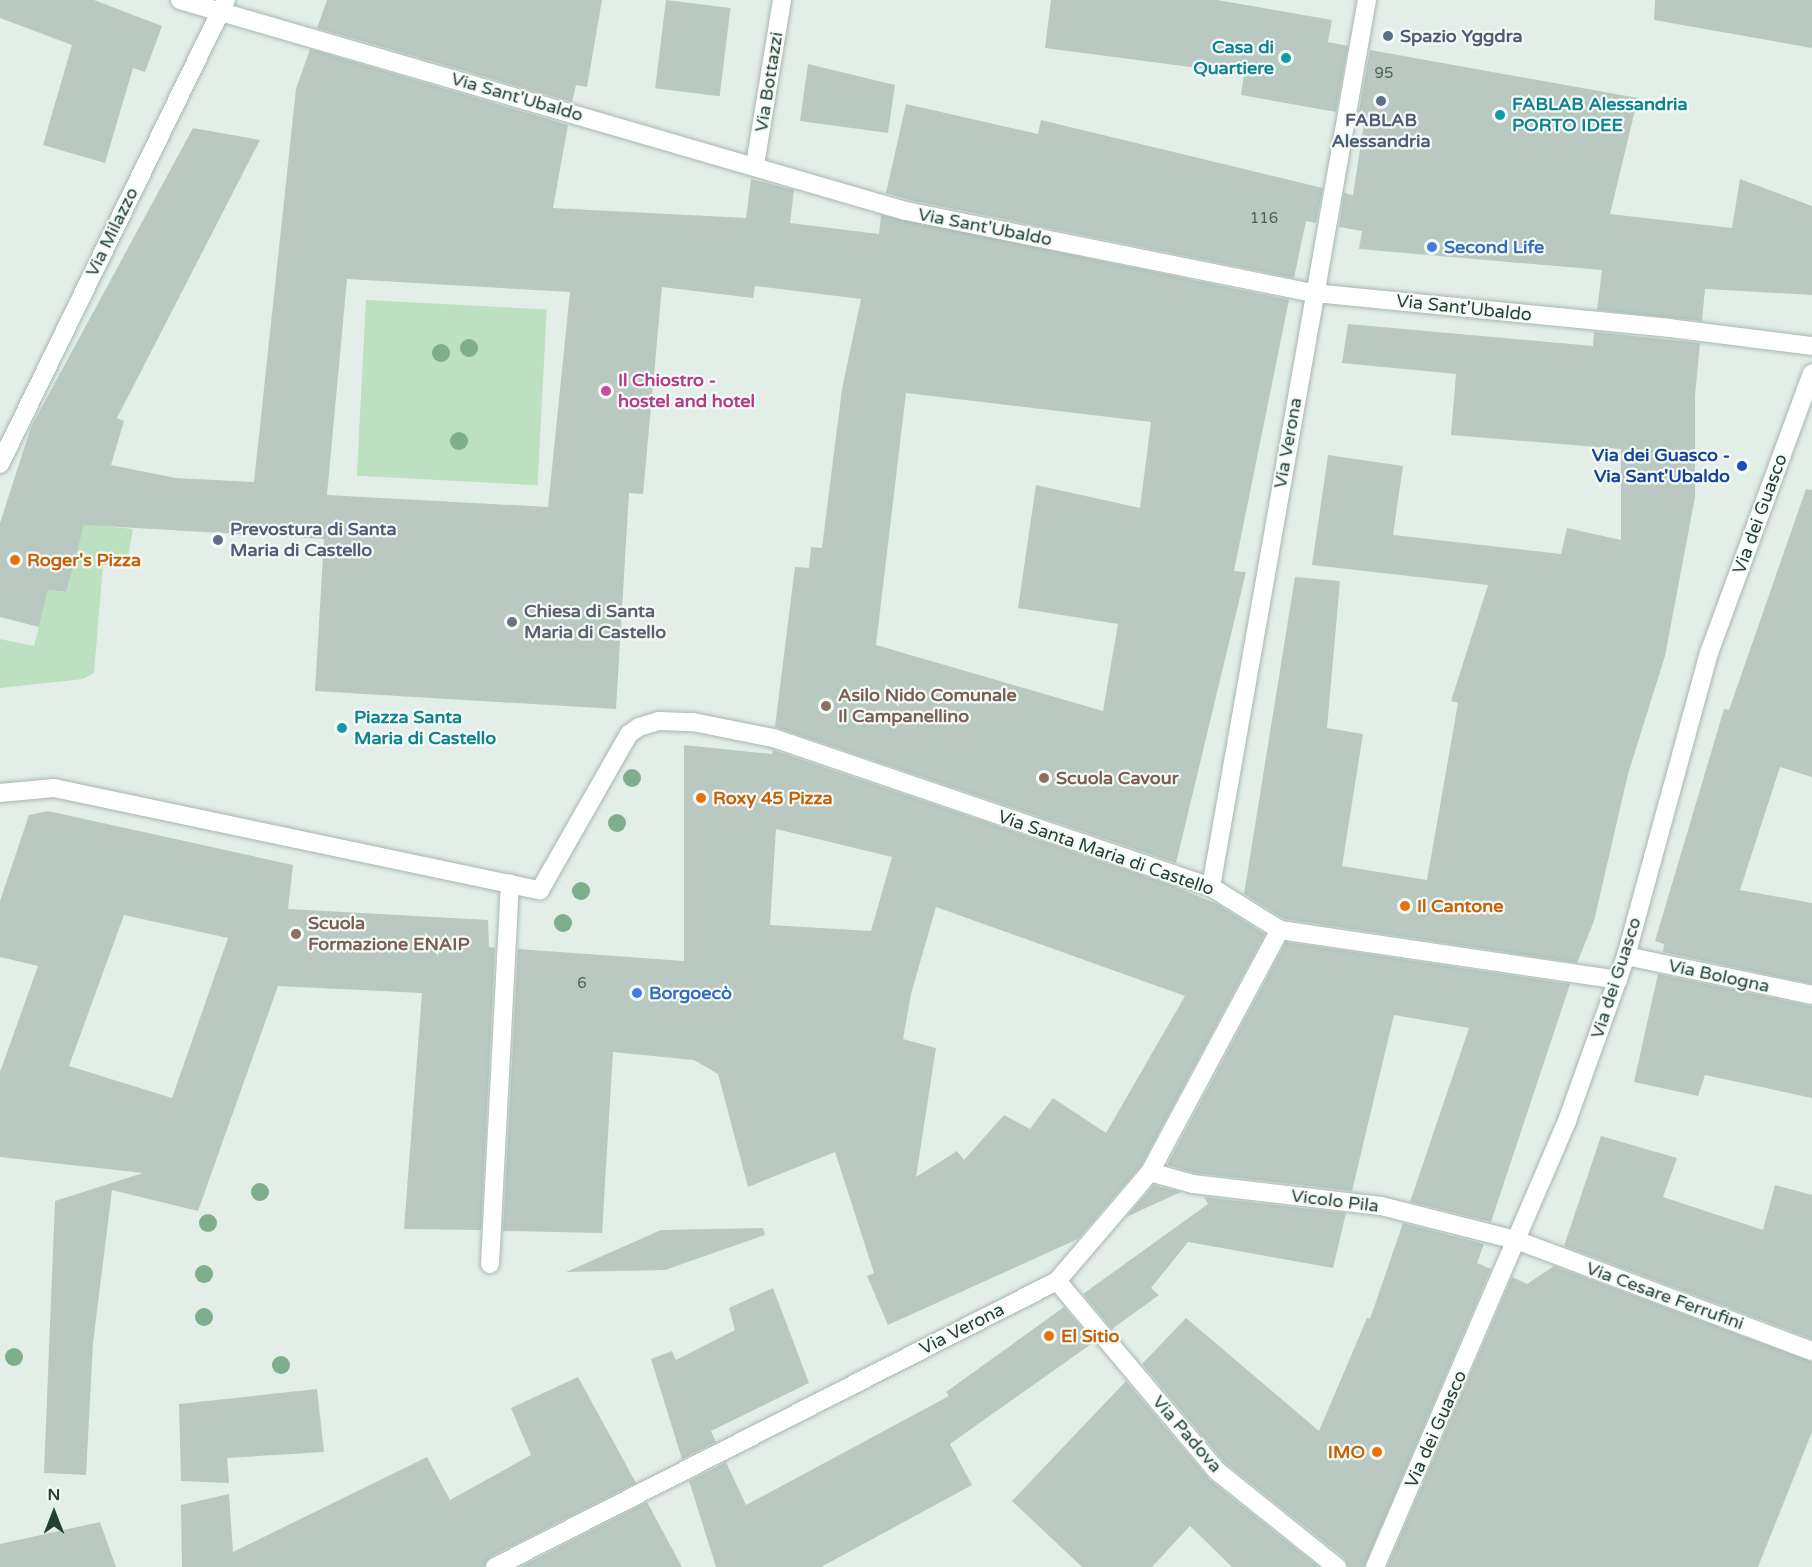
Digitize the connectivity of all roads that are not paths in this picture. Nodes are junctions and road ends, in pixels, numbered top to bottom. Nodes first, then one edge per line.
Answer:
1 (180, 0) edge
2 (783, 0) edge
3 (1367, 0) edge
4 (223, 7) edge
5 (755, 165) junction
6 (1314, 293) junction
7 (1812, 346) edge
8 (1812, 373) edge
9 (0, 464) edge
10 (0, 793) edge
11 (510, 884) junction
12 (1211, 887) junction
13 (1280, 930) junction
14 (1626, 956) junction
15 (1618, 980) junction
16 (1812, 995) edge
17 (1150, 1172) junction
18 (1519, 1241) junction
19 (490, 1264) dead end
20 (1057, 1281) junction
21 (1812, 1351) edge
22 (495, 1567) edge
23 (1337, 1567) edge
24 (1375, 1567) edge

1 - 4 street, Via Sant'Ubaldo
2 - 5 street, Via Bottazzi
3 - 6 street, Via Verona
4 - 5 street, Via Sant'Ubaldo
4 - 9 street, Via Milazzo
5 - 6 street, Via Sant'Ubaldo
6 - 7 street, Via Sant'Ubaldo
6 - 12 street, Via Verona
8 - 14 street, Via dei Guasco
10 - 11 street
11 - 12 street, Via Santa Maria di Castello
11 - 19 street
12 - 13 street, Via Santa Maria di Castello
13 - 15 street, Via Santa Maria di Castello
13 - 17 street, Via Verona
14 - 15 street, Via dei Guasco
14 - 16 street, Via Bologna
15 - 18 street, Via dei Guasco
17 - 18 street, Vicolo Pila
17 - 20 street, Via Verona
18 - 21 street, Via Cesare Ferrufini
18 - 24 street, Via dei Guasco
20 - 22 street, Via Verona
20 - 23 street, Via Padova

